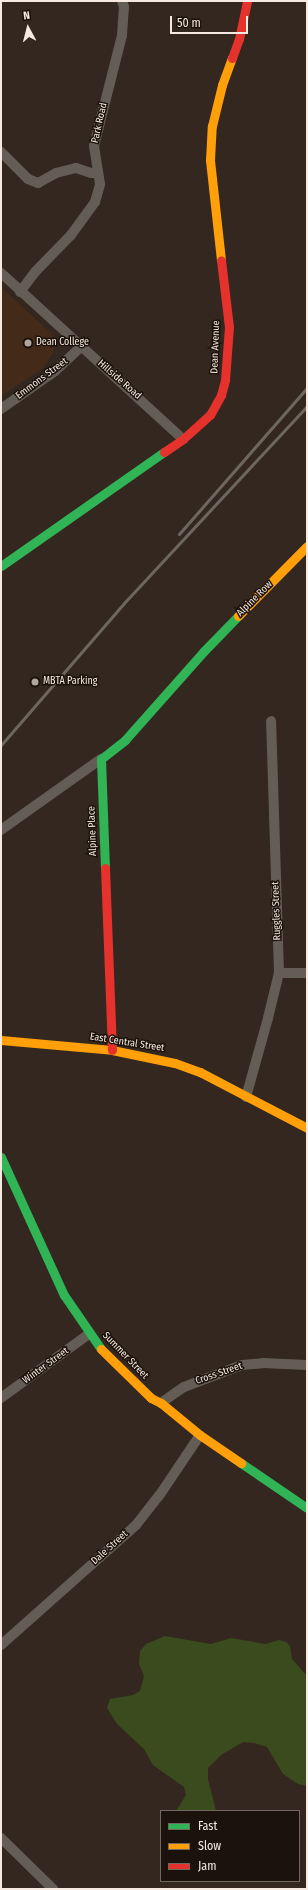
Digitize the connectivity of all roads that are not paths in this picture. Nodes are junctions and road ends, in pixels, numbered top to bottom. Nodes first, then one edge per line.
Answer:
1 (122, 1) edge
2 (247, 1) edge
3 (1, 152) edge
4 (98, 173) junction
5 (1, 273) edge
6 (20, 292) junction
7 (81, 347) junction
8 (1, 409) edge
9 (183, 439) junction
10 (307, 546) edge
11 (1, 566) edge
12 (271, 721) dead end
13 (101, 759) junction
14 (1, 830) edge
15 (279, 973) junction
16 (307, 974) edge
17 (1, 1040) edge
18 (112, 1050) junction
19 (246, 1097) junction
20 (307, 1128) edge
21 (1, 1157) edge
22 (90, 1333) junction
23 (307, 1365) edge
24 (1, 1398) edge
25 (161, 1403) junction
26 (200, 1435) junction
27 (307, 1508) edge
28 (1, 1645) edge
29 (1, 1838) edge
30 (53, 1889) edge

1 - 4 street, Park Road
2 - 9 street, Dean Avenue
3 - 4 street
4 - 6 street, Park Road
5 - 6 street, Hillside Road
6 - 7 street, Hillside Road
7 - 8 street, Emmons Street
7 - 9 street, Hillside Road
9 - 11 street, Dean Avenue
10 - 13 street, Alpine Row
12 - 15 street, Ruggles Street
13 - 14 street
13 - 18 street, Alpine Place
15 - 16 street
15 - 19 street, Ruggles Street
17 - 18 street, East Central Street
18 - 19 street, East Central Street
19 - 20 street, East Central Street
21 - 22 street, Summer Street
22 - 24 street, Winter Street
22 - 25 street, Summer Street
23 - 25 street, Cross Street
25 - 26 street, Summer Street
26 - 27 street, Summer Street
26 - 28 street, Dale Street
29 - 30 street

